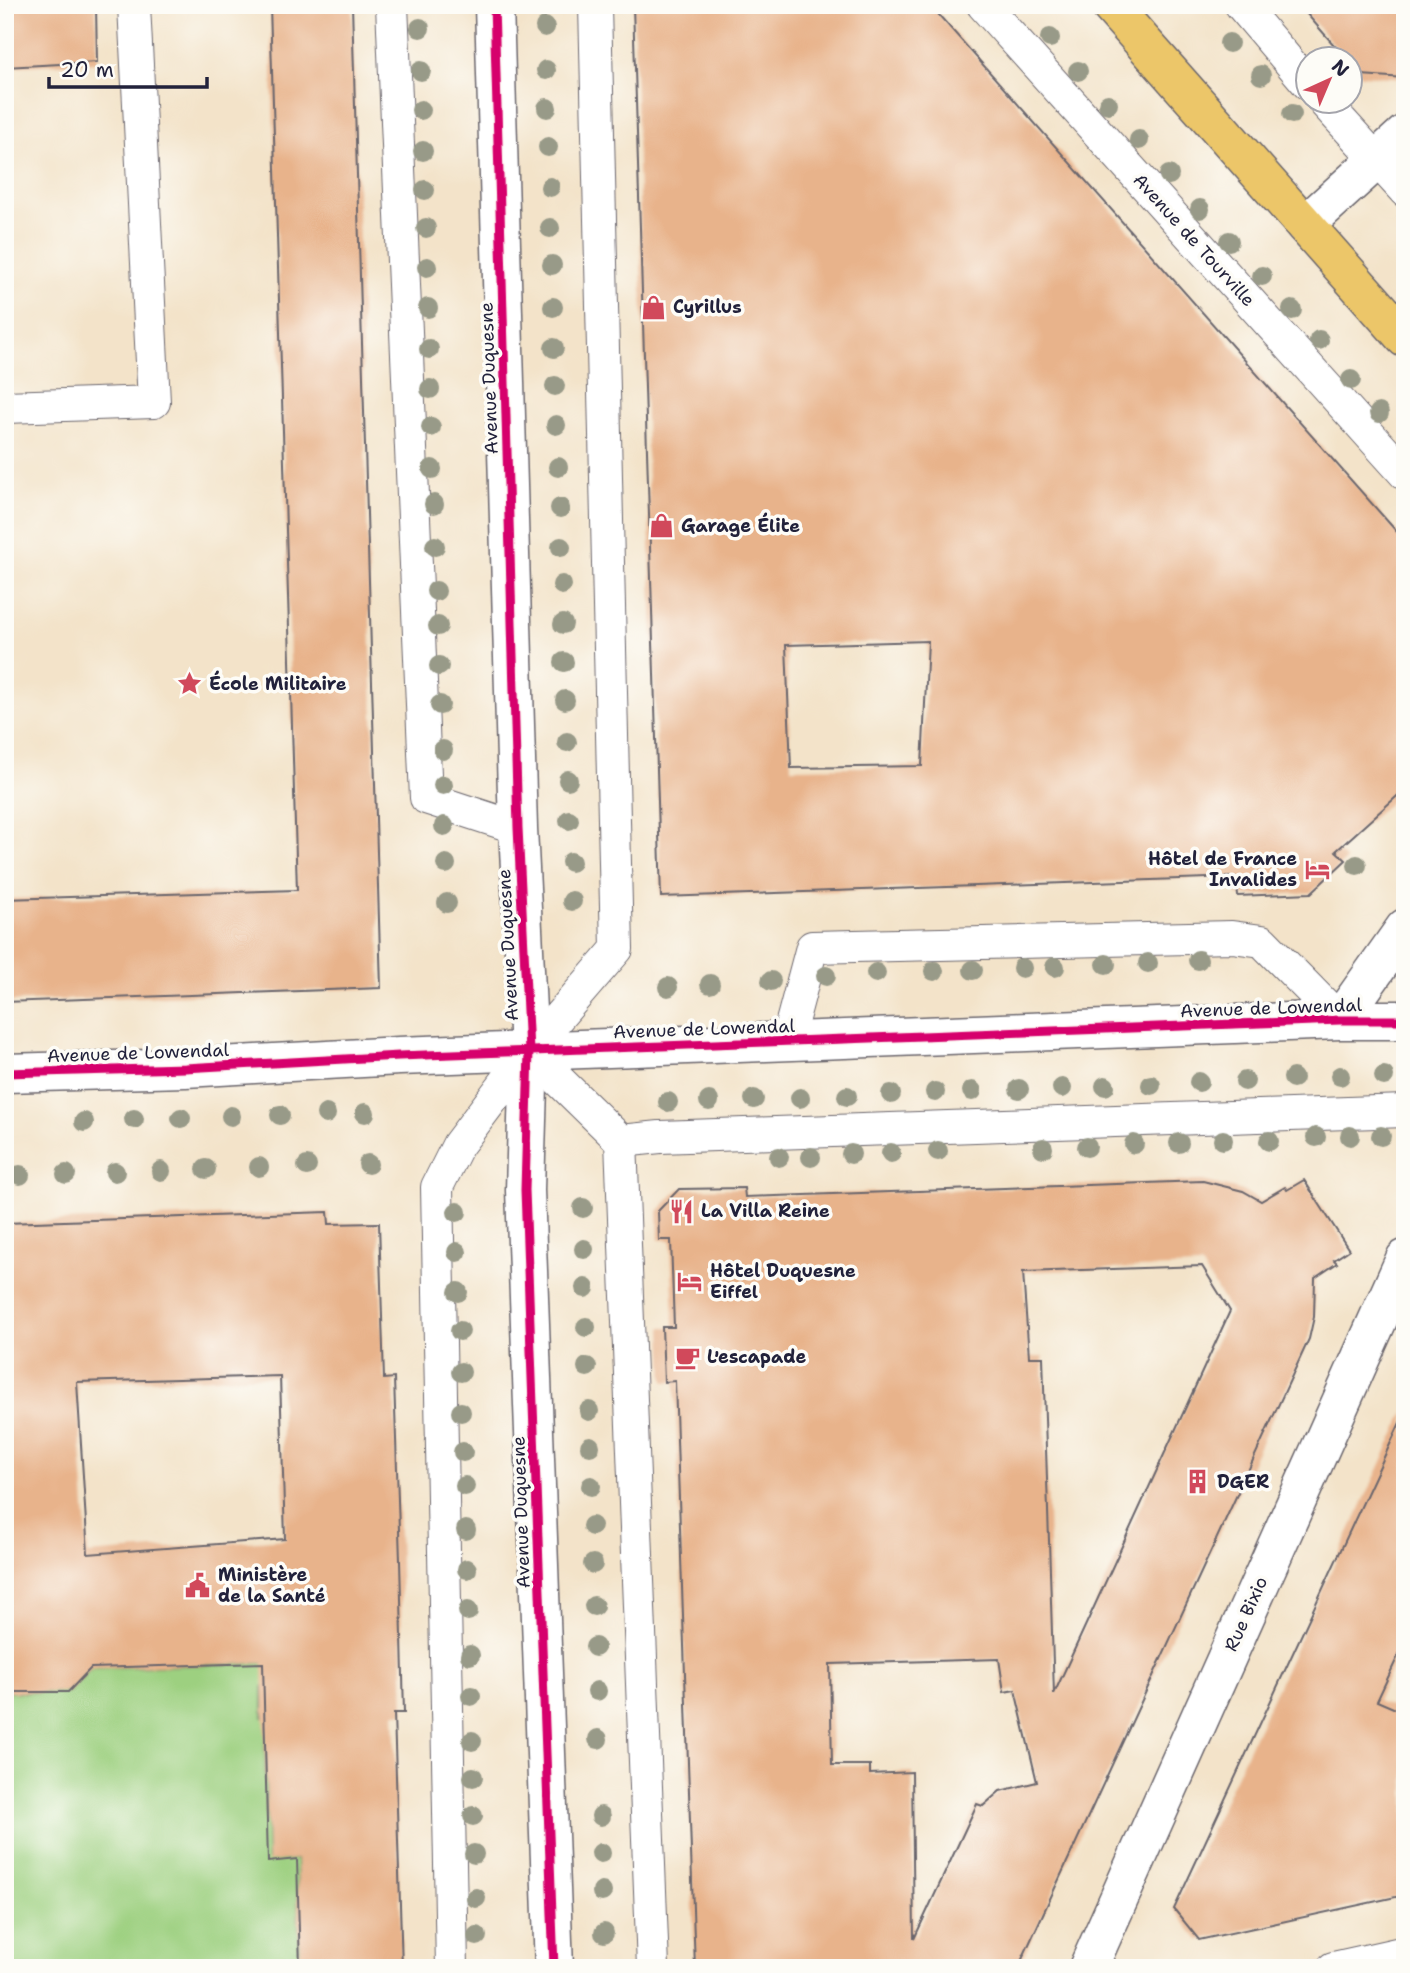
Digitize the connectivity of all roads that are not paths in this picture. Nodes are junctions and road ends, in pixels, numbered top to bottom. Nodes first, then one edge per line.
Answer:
1 (134, 5) edge
2 (392, 5) edge
3 (494, 5) edge
4 (595, 5) edge
5 (983, 5) edge
6 (1110, 5) edge
7 (1241, 5) edge
8 (1294, 67) edge
9 (1337, 116) edge
10 (1405, 134) edge
11 (1377, 159) junction
12 (1405, 191) edge
13 (1305, 225) junction
14 (1405, 338) edge
15 (5, 407) edge
16 (1405, 474) edge
17 (518, 828) junction
18 (1405, 928) edge
19 (1340, 1020) junction
20 (1405, 1020) edge
21 (786, 1041) junction
22 (529, 1051) junction
23 (5, 1073) edge
24 (1405, 1111) edge
25 (621, 1141) junction
26 (1405, 1259) edge
27 (1405, 1952) edge
28 (452, 1968) edge
29 (554, 1968) edge
30 (653, 1968) edge
31 (1088, 1968) edge
32 (1333, 1968) edge

1 - 15 lane
2 - 17 lane
3 - 17 street, Avenue Duquesne
4 - 22 lane, Avenue Duquesne
5 - 16 lane, Avenue de Tourville
6 - 13 main road
7 - 8 lane
9 - 11 lane
10 - 11 street
11 - 12 lane
11 - 13 street
13 - 14 main road
17 - 22 street, Avenue Duquesne
18 - 19 street
19 - 20 street, Avenue de Lowendal
19 - 21 street, Avenue de Lowendal
19 - 21 lane, Avenue de Lowendal
21 - 22 street, Avenue de Lowendal
22 - 23 street, Avenue de Lowendal
22 - 25 lane
22 - 28 lane
22 - 29 street, Avenue Duquesne
24 - 25 lane
25 - 30 lane
26 - 31 street, Rue Bixio
27 - 32 lane

